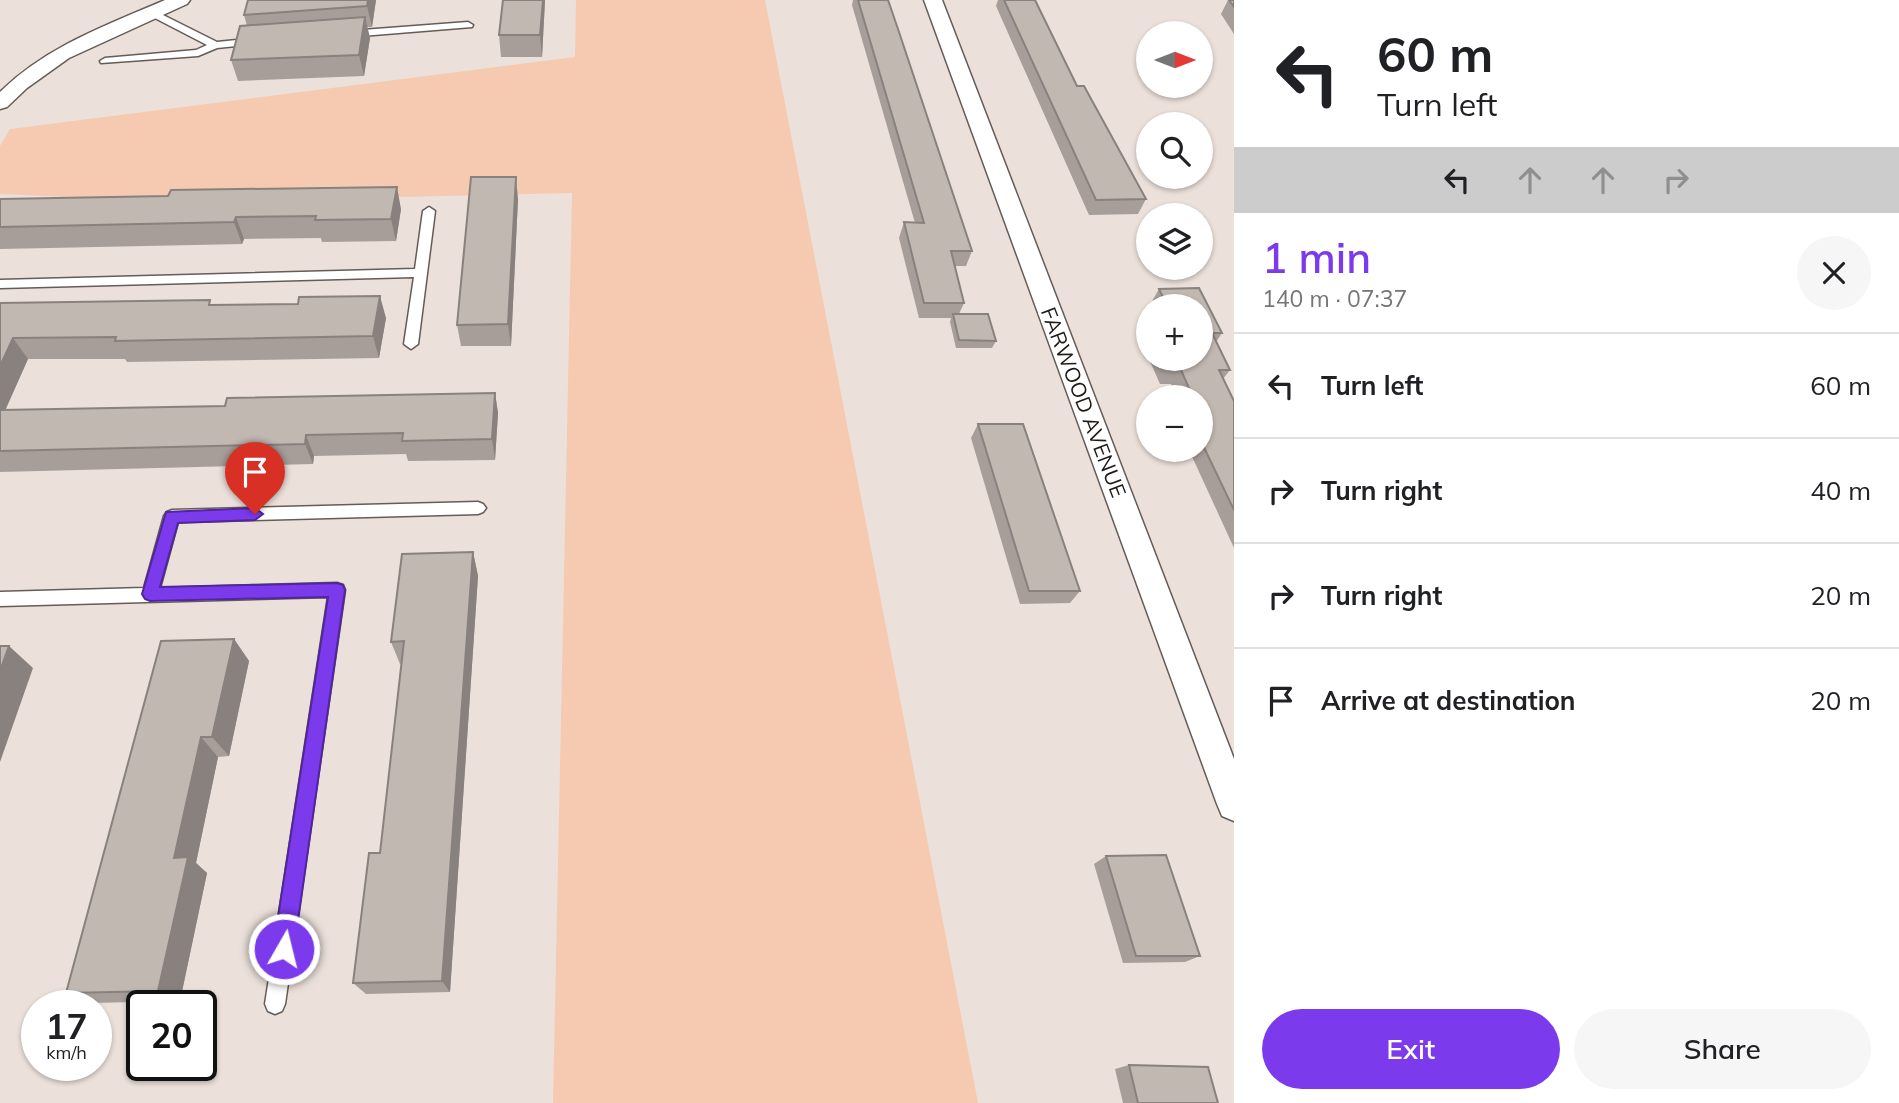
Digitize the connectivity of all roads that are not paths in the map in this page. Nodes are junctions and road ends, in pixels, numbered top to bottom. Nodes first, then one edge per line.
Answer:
1 (181, 0) edge
2 (933, 0) edge
3 (152, 13) junction
4 (468, 25) dead end
5 (335, 35) edge
6 (268, 40) edge
7 (215, 45) junction
8 (105, 61) dead end
9 (0, 103) edge
10 (429, 211) dead end
11 (420, 273) junction
12 (0, 284) edge
13 (411, 344) dead end
14 (478, 508) dead end
15 (150, 594) junction
16 (0, 600) edge
17 (1234, 804) edge
18 (275, 1004) dead end

1 - 3 street
2 - 17 street, FARWOOD AVENUE
3 - 7 lane
3 - 9 street
4 - 5 lane
6 - 7 lane
7 - 8 lane
10 - 11 lane
11 - 12 lane
11 - 13 lane
14 - 15 lane
15 - 16 lane
15 - 18 lane

